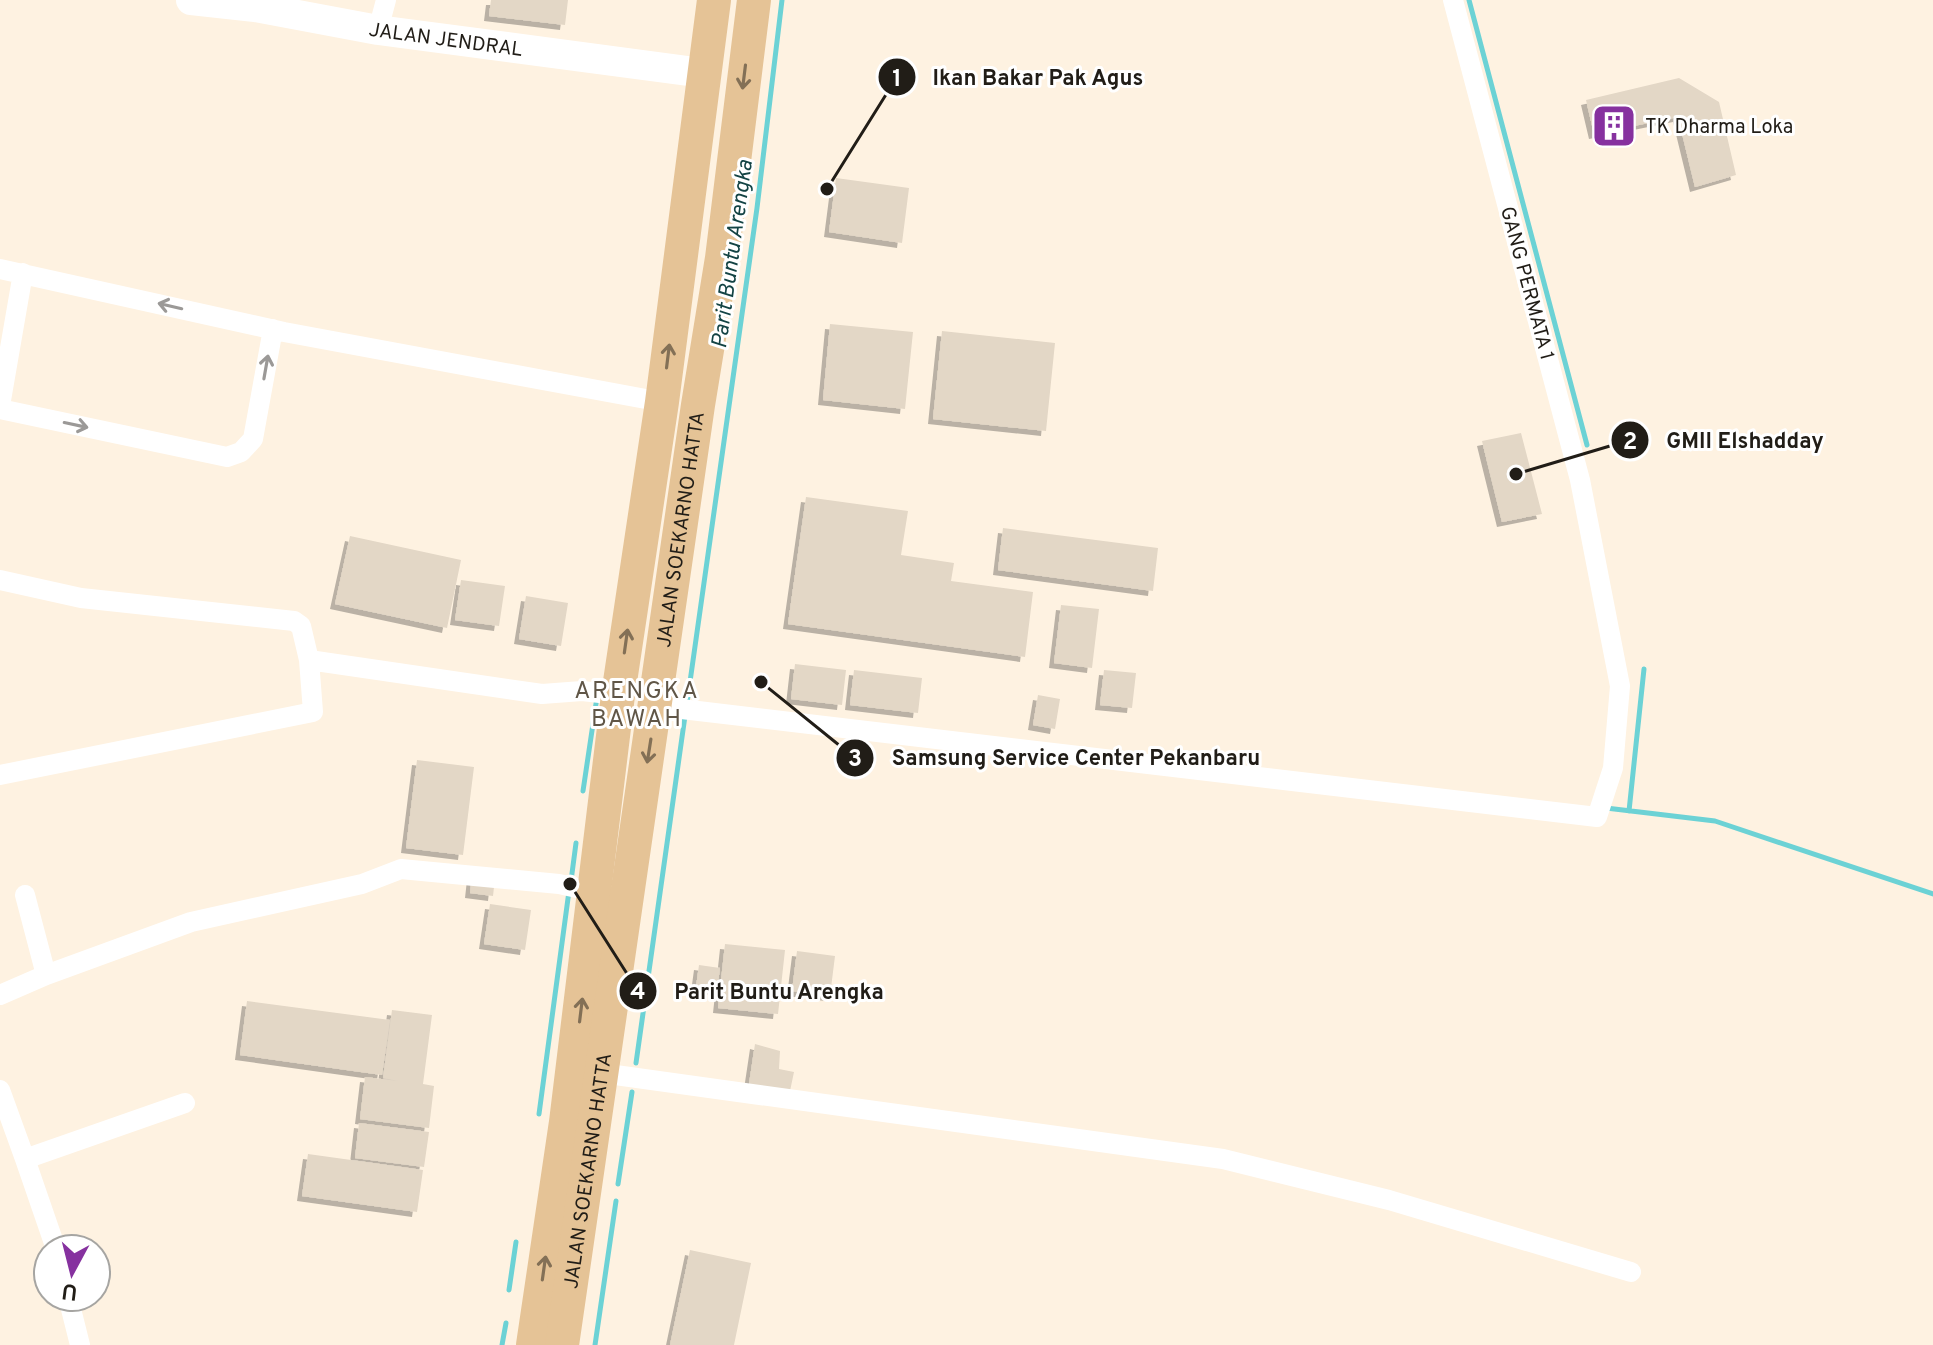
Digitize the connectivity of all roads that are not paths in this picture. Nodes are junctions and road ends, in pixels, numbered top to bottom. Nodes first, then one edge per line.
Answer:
1 (191, 0) edge
2 (386, 0) edge
3 (714, 0) edge
4 (754, 0) edge
5 (1453, 0) edge
6 (256, 4) edge
7 (378, 30) junction
8 (691, 72) junction
9 (0, 269) edge
10 (23, 273) junction
11 (273, 329) junction
12 (654, 401) junction
13 (0, 407) edge
14 (0, 580) edge
15 (309, 660) junction
16 (610, 694) junction
17 (656, 706) junction
18 (2, 775) edge
19 (589, 890) junction
20 (25, 895) dead end
21 (46, 975) junction
22 (0, 995) edge
23 (601, 1073) junction
24 (0, 1090) edge
25 (185, 1103) dead end
26 (25, 1159) junction
27 (50, 1233) edge
28 (1631, 1272) dead end
29 (72, 1313) edge
30 (80, 1345) edge
31 (533, 1345) edge
32 (562, 1345) edge

1 - 6 main road, JALAN JENDRAL
2 - 7 street
3 - 8 main road, JALAN SOEKARNO HATTA
4 -> 17 main road, JALAN SOEKARNO HATTA
5 - 17 street, GANG PERMATA 1
6 - 7 main road, JALAN JENDRAL
7 - 8 main road, JALAN JENDRAL
12 -> 8 main road, JALAN SOEKARNO HATTA
9 - 10 street
11 -> 10 street
10 - 13 street
11 - 12 street
13 -> 11 street
16 -> 12 main road, JALAN SOEKARNO HATTA
14 - 15 street
15 - 16 street
15 - 18 street
16 - 19 main road, JALAN SOEKARNO HATTA
17 -> 23 main road, JALAN SOEKARNO HATTA
19 - 21 street
31 -> 19 main road, JALAN SOEKARNO HATTA
20 - 21 street
21 - 22 street
23 - 28 street
23 - 32 main road, JALAN SOEKARNO HATTA
24 - 26 street
25 - 26 street
26 - 27 street
29 - 30 street

